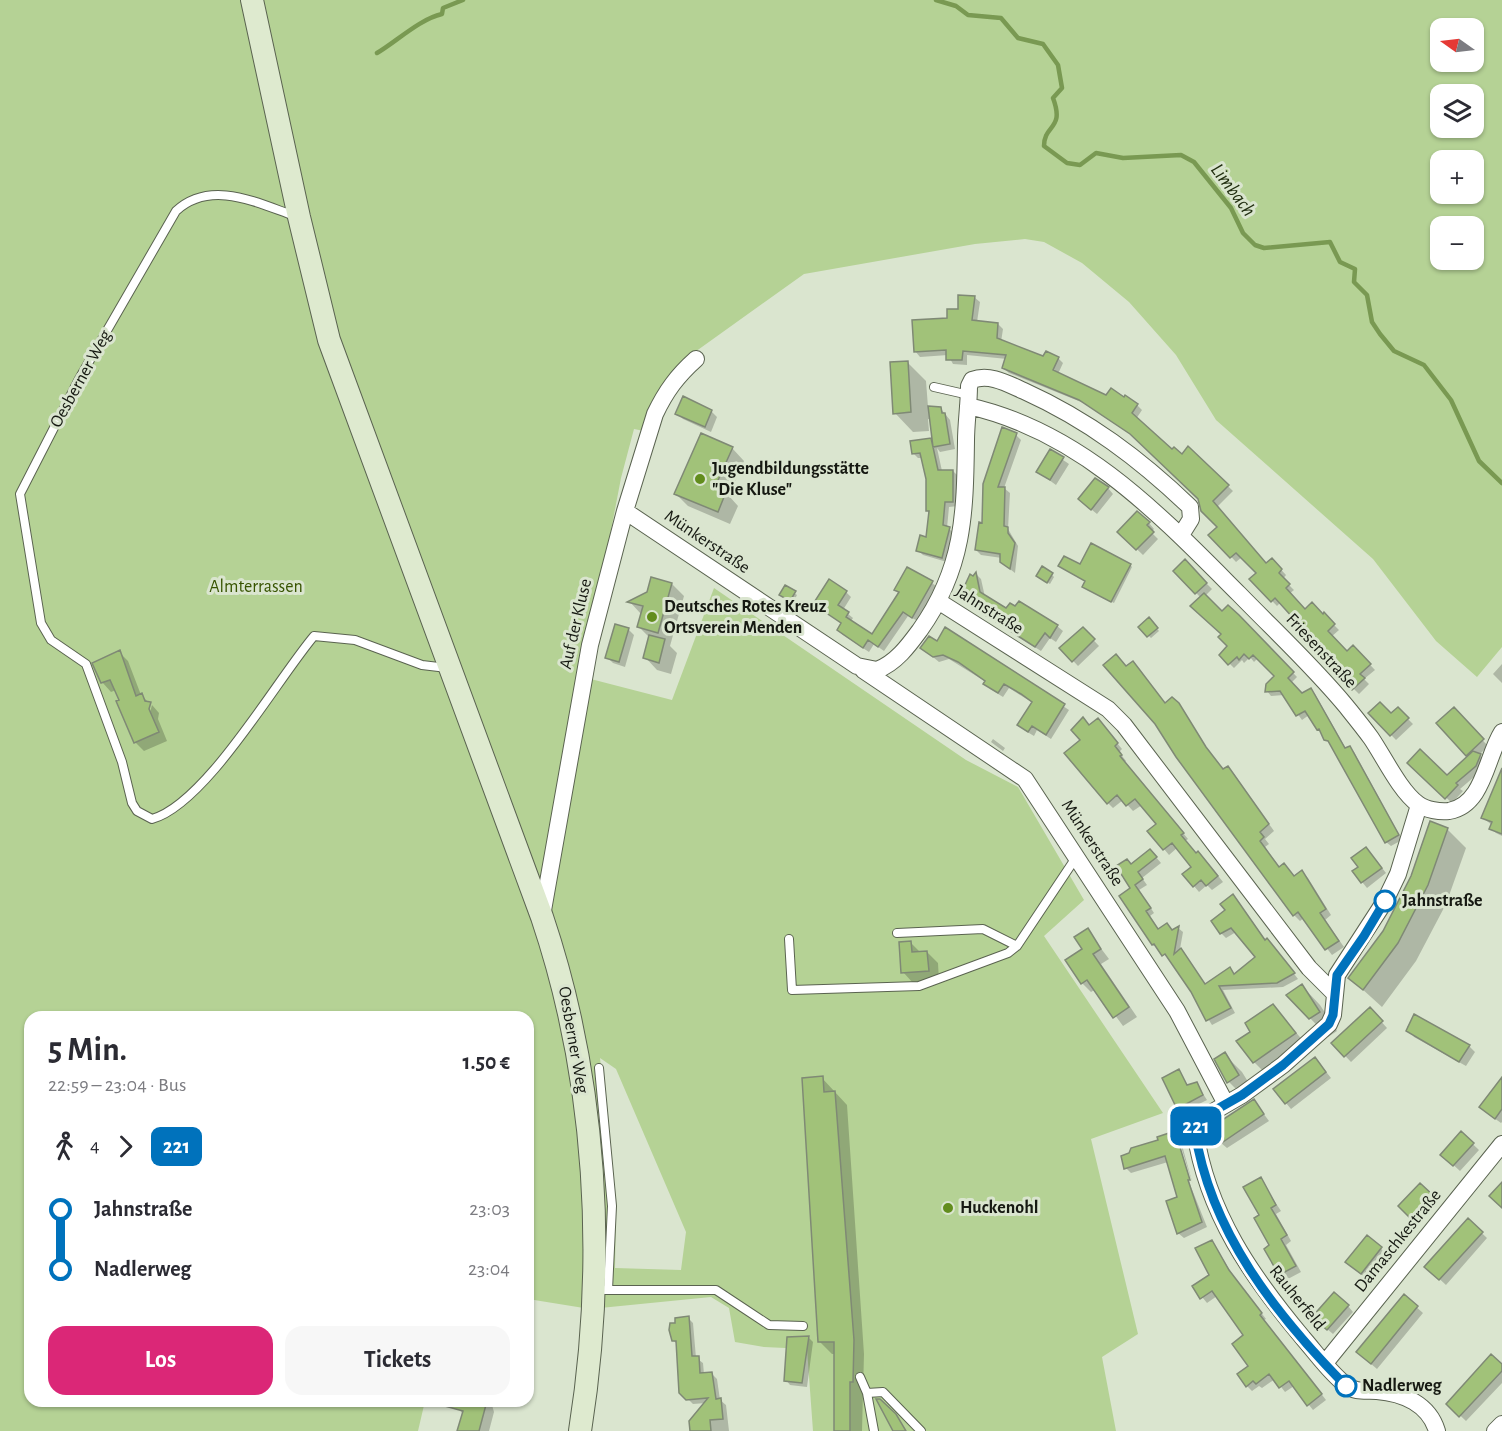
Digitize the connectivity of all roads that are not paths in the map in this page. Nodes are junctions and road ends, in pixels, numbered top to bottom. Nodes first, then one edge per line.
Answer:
1 (252, 0) edge
2 (299, 218) junction
3 (696, 359) dead end
4 (934, 387) dead end
5 (969, 395) junction
6 (625, 511) junction
7 (1181, 535) junction
8 (938, 601) junction
9 (450, 668) junction
10 (860, 668) junction
11 (1502, 732) edge
12 (1419, 805) junction
13 (1077, 855) junction
14 (542, 917) junction
15 (897, 933) dead end
16 (789, 939) dead end
17 (1017, 946) junction
18 (1334, 992) junction
19 (599, 1068) dead end
20 (1226, 1104) junction
21 (1502, 1144) edge
22 (600, 1289) junction
23 (803, 1326) dead end
24 (1325, 1363) junction
25 (860, 1377) dead end
26 (867, 1393) junction
27 (1502, 1424) edge
28 (580, 1431) edge
29 (874, 1431) edge
30 (921, 1431) edge
31 (1437, 1431) edge
32 (1495, 1431) edge

1 - 2 street, Oesberner Weg
2 - 9 street, Oesberner Weg
2 - 9 lane, Oesberner Weg
3 - 6 street, Auf der Kluse
4 - 5 lane
5 - 7 street, Friesenstraße
5 - 7 street
5 - 8 street
6 - 10 street, Münkerstraße
6 - 14 street, Auf der Kluse
7 - 12 street, Friesenstraße
8 - 10 street
8 - 18 street, Jahnstraße
9 - 14 street, Oesberner Weg
10 - 13 street, Münkerstraße
11 - 12 street
12 - 18 street
13 - 17 lane
13 - 20 street, Münkerstraße
14 - 22 street, Oesberner Weg
15 - 17 lane
16 - 17 lane
18 - 20 street
19 - 22 lane
20 - 24 street, Rauherfeld
21 - 24 street, Damaschkestraße
22 - 23 lane
22 - 28 street, Oesberner Weg
24 - 31 street, Rauherfeld
25 - 26 lane
26 - 29 lane
26 - 30 lane
27 - 32 street

